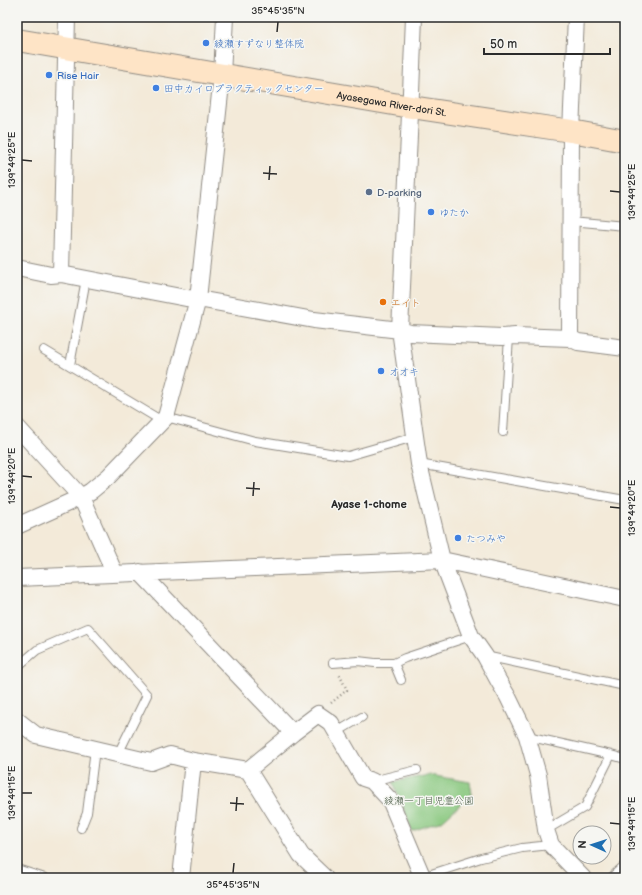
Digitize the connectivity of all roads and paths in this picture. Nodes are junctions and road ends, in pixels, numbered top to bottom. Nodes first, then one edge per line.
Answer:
1 (67, 17) edge
2 (225, 17) edge
3 (414, 17) edge
4 (576, 17) edge
5 (17, 40) edge
6 (66, 48) junction
7 (222, 75) junction
8 (411, 107) junction
9 (571, 131) junction
10 (625, 141) edge
11 (571, 221) junction
12 (625, 226) edge
13 (17, 268) edge
14 (61, 274) junction
15 (86, 279) junction
16 (198, 299) junction
17 (400, 330) junction
18 (509, 337) junction
19 (570, 338) junction
20 (625, 348) edge
21 (44, 350) dead end
22 (70, 365) junction
23 (164, 419) junction
24 (17, 427) edge
25 (503, 432) dead end
26 (414, 438) junction
27 (419, 464) junction
28 (81, 497) junction
29 (625, 500) edge
30 (17, 526) edge
31 (442, 560) junction
32 (140, 572) junction
33 (115, 574) junction
34 (17, 578) edge
35 (625, 599) edge
36 (470, 636) junction
37 (485, 656) junction
38 (333, 663) joint
39 (394, 663) junction
40 (17, 667) edge
41 (402, 680) dead end
42 (625, 686) edge
43 (318, 714) junction
44 (362, 717) dead end
45 (17, 720) edge
46 (336, 732) junction
47 (293, 733) junction
48 (527, 736) junction
49 (96, 749) junction
50 (118, 754) junction
51 (611, 755) junction
52 (625, 759) edge
53 (193, 761) junction
54 (248, 770) junction
55 (417, 770) dead end
56 (372, 781) junction
57 (81, 828) dead end
58 (548, 837) junction
59 (625, 865) edge
60 (17, 869) edge
61 (423, 877) edge
62 (46, 878) edge
63 (181, 878) edge
64 (324, 878) edge
65 (584, 878) edge
66 (612, 878) edge

1 - 6 street
2 - 7 street
3 - 8 street
4 - 9 street
5 - 6 street, Ayasegawa River-dori St.
6 - 7 street, Ayasegawa River-dori St.
6 - 14 street
7 - 8 street, Ayasegawa River-dori St.
7 - 16 street
8 - 9 street, Ayasegawa River-dori St.
8 - 17 street
9 - 10 street, Ayasegawa River-dori St.
9 - 11 street
11 - 12 lane
11 - 19 street
13 - 14 street
14 - 15 street
15 - 16 street
15 - 22 lane
16 - 17 street
16 - 23 street
17 - 18 street
17 - 26 street
18 - 19 street
18 - 25 lane
19 - 20 street
21 - 22 lane
22 - 23 lane
23 - 26 lane
23 - 28 street
24 - 28 street
26 - 27 street
27 - 29 lane
27 - 31 street
28 - 30 street
28 - 33 street
31 - 32 street
31 - 35 street
31 - 36 street
32 - 33 street
32 - 47 street
33 - 34 street
36 - 37 street
36 - 39 lane
37 - 42 lane
37 - 48 street
38 - 39 lane
38 - 43 path
39 - 41 lane
40 - 50 lane
43 - 46 street
43 - 47 street
44 - 46 lane
45 - 49 street
46 - 56 street
47 - 54 street
48 - 51 lane
48 - 58 street
49 - 50 street
49 - 57 lane
50 - 53 street
51 - 52 lane
51 - 58 lane
53 - 54 street
53 - 63 street
54 - 64 street
55 - 56 lane
56 - 61 street
58 - 61 lane
58 - 65 street
59 - 66 lane
60 - 62 lane

